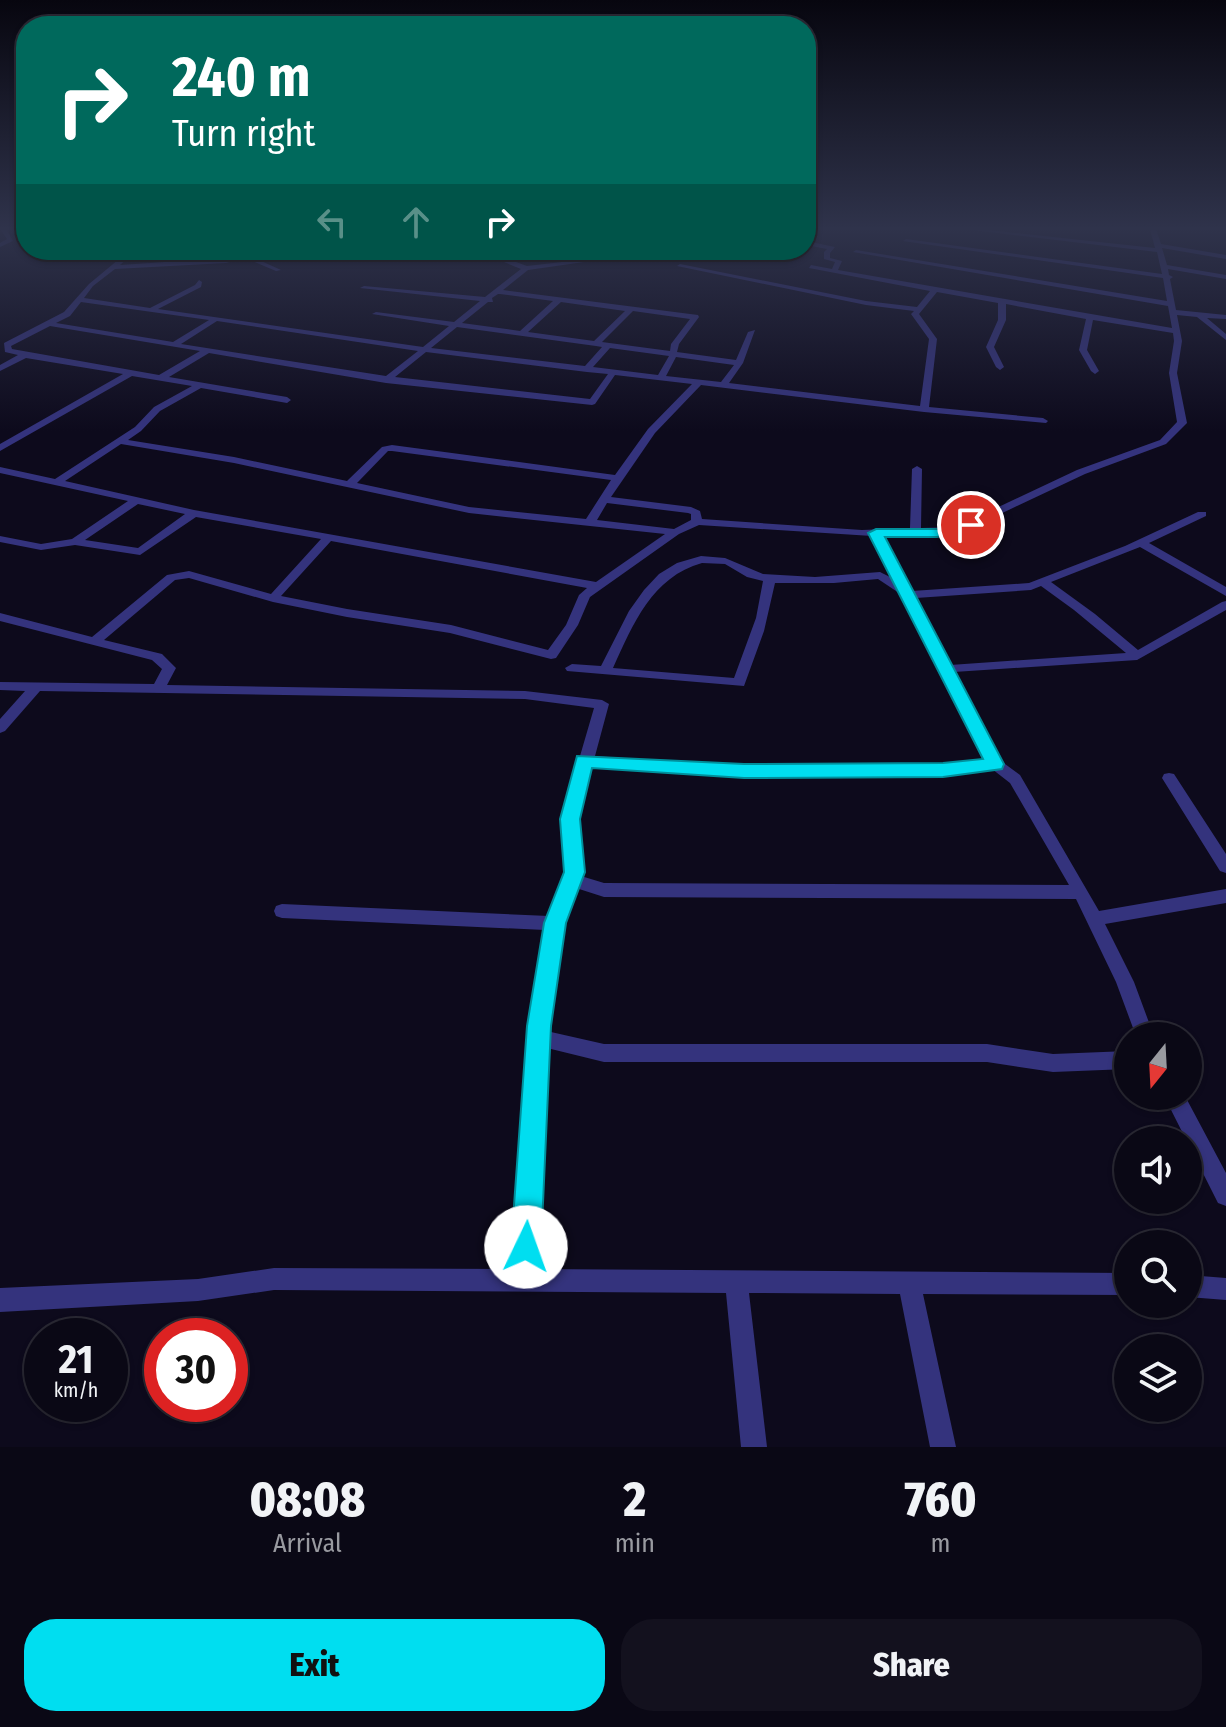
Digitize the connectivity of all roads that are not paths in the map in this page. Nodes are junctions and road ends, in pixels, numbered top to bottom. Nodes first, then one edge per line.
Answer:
1 (83, 297) edge
2 (177, 297) edge
3 (454, 297) edge
4 (494, 297) edge
5 (533, 297) edge
6 (833, 297) edge
7 (930, 297) edge
8 (975, 297) edge
9 (1106, 297) edge
10 (1170, 297) edge
11 (80, 300) junction
12 (490, 300) junction
13 (559, 300) junction
14 (1002, 301) junction
15 (153, 308) junction
16 (1171, 308) junction
17 (631, 309) junction
18 (919, 309) junction
19 (376, 314) dead end
20 (1200, 315) junction
21 (1090, 317) junction
22 (1226, 317) edge
23 (216, 319) junction
24 (461, 323) junction
25 (50, 324) junction
26 (1175, 331) junction
27 (752, 332) dead end
28 (522, 333) junction
29 (1226, 338) edge
30 (175, 344) junction
31 (596, 344) junction
32 (608, 345) junction
33 (423, 349) junction
34 (208, 350) junction
35 (671, 354) junction
36 (25, 355) junction
37 (739, 363) junction
38 (1000, 367) dead end
39 (0, 368) edge
40 (587, 369) junction
41 (1095, 371) dead end
42 (613, 372) junction
43 (131, 373) junction
44 (161, 378) junction
45 (660, 378) junction
46 (386, 380) junction
47 (698, 383) junction
48 (200, 385) junction
49 (723, 386) junction
50 (287, 400) dead end
51 (924, 409) junction
52 (1043, 421) dead end
53 (118, 441) junction
54 (0, 448) edge
55 (917, 469) dead end
56 (0, 470) edge
57 (617, 478) junction
58 (57, 482) junction
59 (349, 485) junction
60 (604, 499) junction
61 (137, 500) junction
62 (194, 513) junction
63 (1202, 514) dead end
64 (697, 522) junction
65 (589, 524) junction
66 (675, 532) junction
67 (876, 533) junction
68 (915, 533) junction
69 (0, 539) edge
70 (327, 539) junction
71 (75, 542) junction
72 (1141, 543) junction
73 (892, 560) junction
74 (880, 575) junction
75 (770, 577) junction
76 (1041, 581) junction
77 (597, 586) junction
78 (1226, 592) edge
79 (910, 595) junction
80 (273, 598) junction
81 (1226, 605) edge
82 (0, 617) edge
83 (95, 641) junction
84 (1137, 656) junction
85 (572, 668) dead end
86 (945, 669) junction
87 (605, 671) junction
88 (0, 686) edge
89 (36, 687) junction
90 (159, 688) junction
91 (0, 728) edge
92 (584, 760) junction
93 (995, 764) junction
94 (1169, 778) dead end
95 (1226, 867) edge
96 (570, 879) junction
97 (1081, 892) junction
98 (1226, 896) edge
99 (282, 911) dead end
100 (1094, 919) junction
101 (555, 923) junction
102 (1139, 1022) edge
103 (539, 1026) junction
104 (1114, 1061) edge
105 (1181, 1110) edge
106 (1226, 1195) edge
107 (524, 1278) junction
108 (736, 1280) junction
109 (909, 1281) junction
110 (1114, 1284) edge
111 (1202, 1287) edge
112 (1226, 1289) edge
113 (0, 1300) edge
114 (754, 1447) edge
115 (943, 1447) edge

1 - 11 street
2 - 15 street
3 - 12 street
4 - 12 street
5 - 13 street
6 - 18 street
7 - 18 street
8 - 14 street
9 - 16 street
10 - 16 street
11 - 15 street
11 - 25 street
12 - 24 street
13 - 17 street
13 - 28 street
14 - 21 street
14 - 38 street
15 - 23 street
16 - 20 street
16 - 26 street
17 - 31 street
17 - 35 street
18 - 51 street
19 - 24 street
20 - 22 street
20 - 29 street
21 - 26 street
21 - 41 street
23 - 30 street
23 - 33 street
24 - 28 street
24 - 33 street
25 - 30 street
25 - 36 street
26 - 68 street
27 - 37 street
28 - 31 street
30 - 34 street
31 - 32 street
32 - 35 street
32 - 40 street
33 - 40 street
33 - 46 street
34 - 44 street
34 - 46 street
35 - 37 street
35 - 45 street
36 - 39 street
36 - 43 street
37 - 49 street
40 - 42 street
42 - 45 street
42 - 46 street
43 - 44 street
43 - 54 street
44 - 48 street
45 - 47 street
47 - 49 street
47 - 57 street
48 - 50 street
48 - 53 street
49 - 51 street
51 - 52 street
53 - 58 street
53 - 59 street
55 - 68 street
56 - 58 street
57 - 59 street
57 - 60 street
58 - 61 street
59 - 65 street
60 - 64 street
60 - 65 street
61 - 62 street
61 - 71 street
62 - 70 street
62 - 71 street
63 - 72 street
64 - 66 street
64 - 67 street
65 - 66 street
66 - 77 street
67 - 68 street
67 - 73 street
69 - 71 street
70 - 77 street
70 - 80 street
72 - 76 street
72 - 78 street
73 - 74 street
73 - 79 street
74 - 75 street
74 - 79 street
75 - 87 street
75 - 87 street
76 - 79 street
76 - 84 street
77 - 80 street
79 - 86 street
80 - 83 street
81 - 84 street
82 - 83 street
83 - 90 street
84 - 86 street
85 - 87 street
86 - 93 street
88 - 89 street
89 - 90 street
89 - 91 street
90 - 92 street
92 - 93 street
92 - 96 street
93 - 97 street
94 - 95 street
96 - 97 street
96 - 101 street
97 - 100 street
98 - 100 street
99 - 101 street
100 - 102 street
101 - 103 street
103 - 104 street
103 - 107 street
105 - 106 street
107 - 108 street
107 - 113 street
108 - 109 street
108 - 114 street
109 - 110 street
109 - 115 street
111 - 112 street

